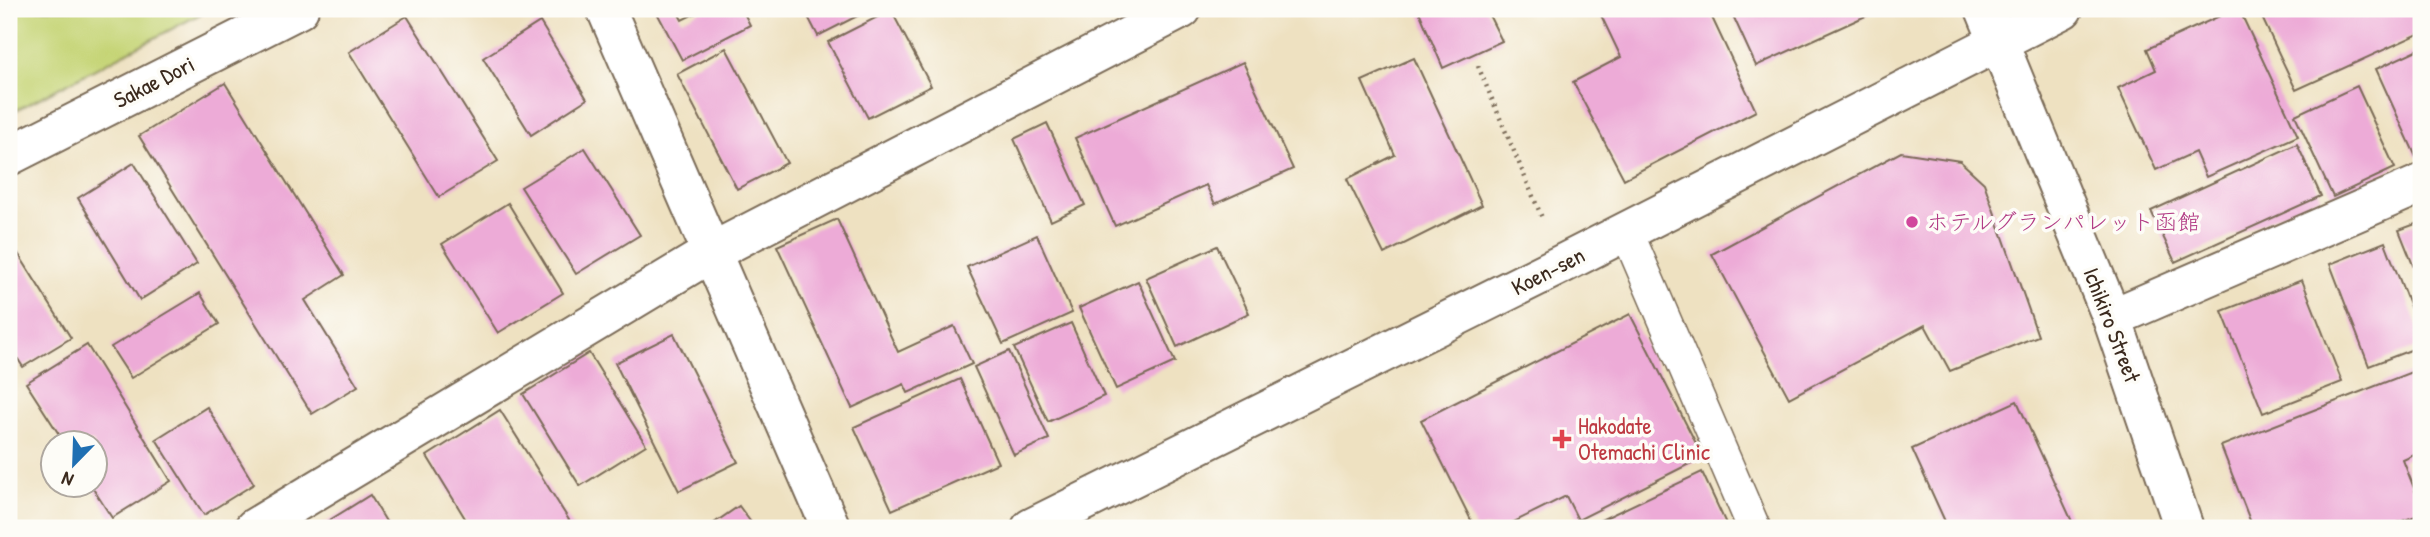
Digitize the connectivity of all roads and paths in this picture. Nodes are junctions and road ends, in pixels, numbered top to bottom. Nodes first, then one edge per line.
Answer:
1 (299, 9) edge
2 (606, 9) edge
3 (1182, 9) edge
4 (2063, 9) edge
5 (1991, 26) edge
6 (1478, 66) dead end
7 (9, 156) edge
8 (2421, 184) edge
9 (1626, 230) junction
10 (712, 252) junction
11 (1562, 264) junction
12 (2112, 318) junction
13 (254, 528) edge
14 (831, 528) edge
15 (1031, 528) edge
16 (1754, 528) edge
17 (2184, 528) edge

1 - 7 street, Sakae Dori
2 - 10 street
3 - 10 street
4 - 5 street, Koen-sen
5 - 9 street, Koen-sen
5 - 12 street, Ichikiro Street
6 - 11 path
8 - 12 street
9 - 11 street, Koen-sen
9 - 16 lane
10 - 13 street
10 - 14 street
11 - 15 street, Koen-sen
12 - 17 street, Ichikiro Street

